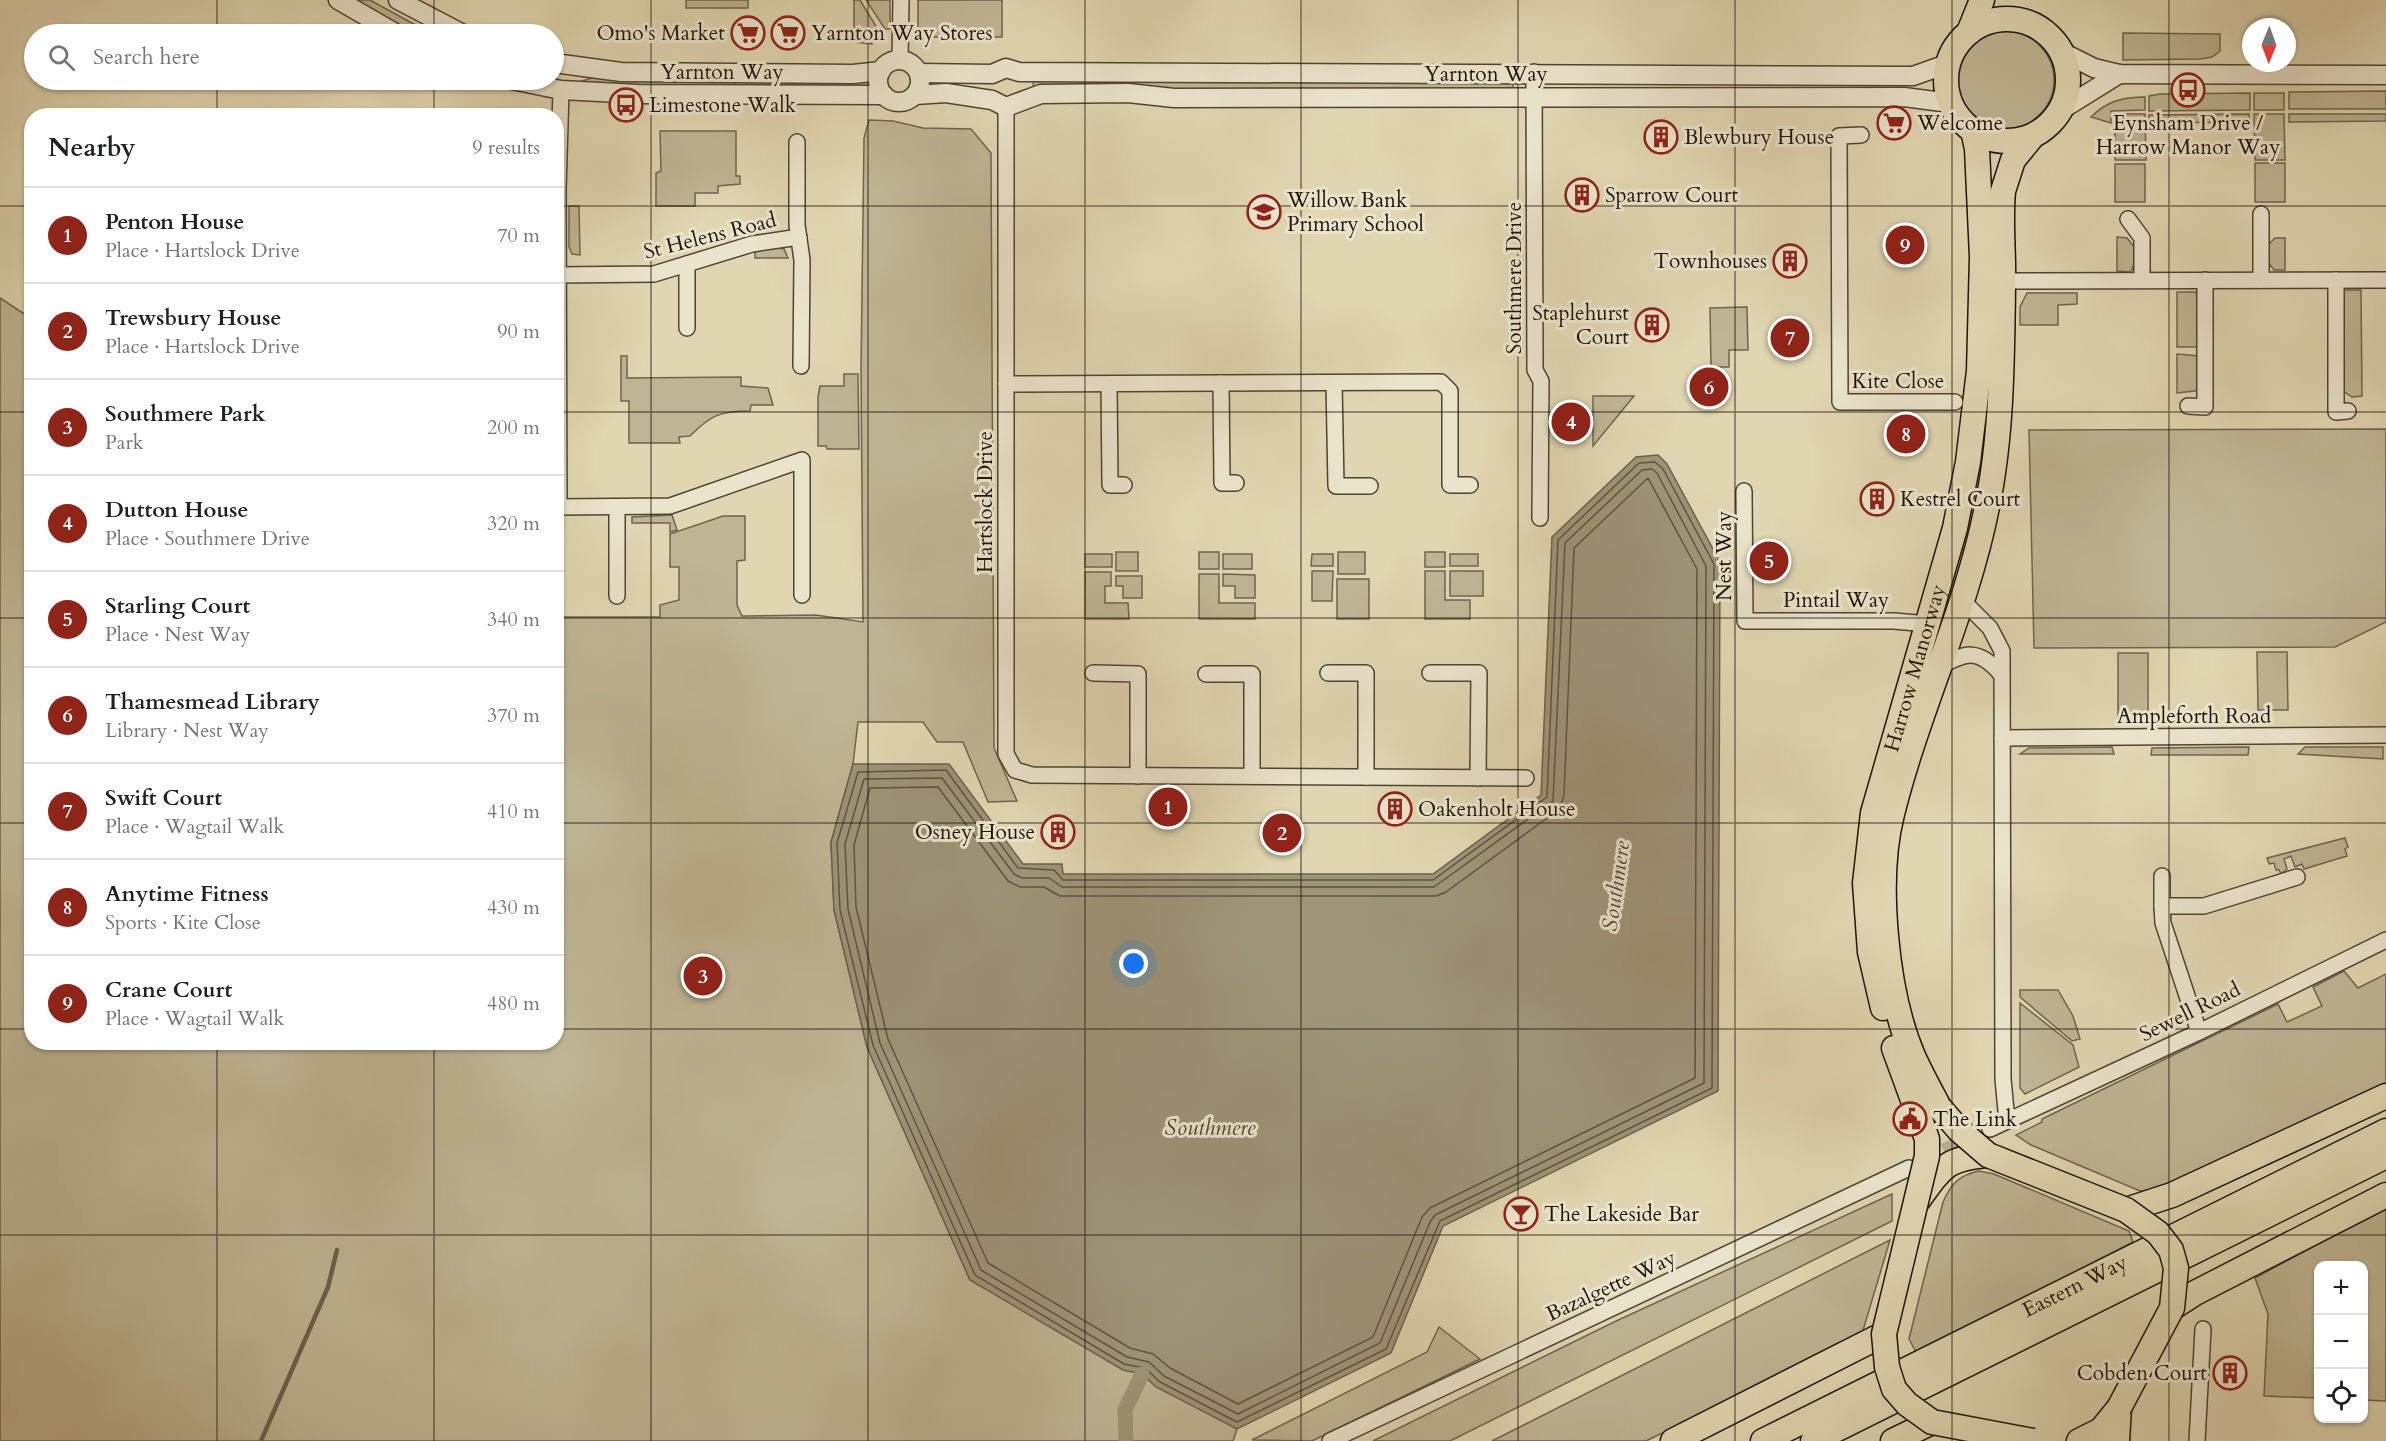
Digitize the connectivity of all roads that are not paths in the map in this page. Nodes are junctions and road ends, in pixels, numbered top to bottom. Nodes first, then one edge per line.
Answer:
1 (338, 0) edge
2 (398, 0) edge
3 (901, 0) edge
4 (1982, 0) edge
5 (2016, 0) edge
6 (2027, 22) junction
7 (380, 24) edge
8 (444, 24) edge
9 (1969, 32) junction
10 (2064, 53) junction
11 (900, 60) junction
12 (1947, 64) junction
13 (564, 65) edge
14 (881, 70) junction
15 (1019, 72) junction
16 (1534, 72) junction
17 (919, 73) junction
18 (992, 74) junction
19 (2120, 74) junction
20 (2386, 75) edge
21 (561, 90) joint
22 (884, 95) junction
23 (915, 95) junction
24 (1534, 97) junction
25 (1007, 103) junction
26 (1950, 103) junction
27 (561, 108) edge
28 (2061, 110) junction
29 (1973, 130) junction
30 (1861, 135) dead end
31 (2031, 138) junction
32 (797, 142) dead end
33 (2261, 214) dead end
34 (2128, 219) dead end
35 (799, 237) junction
36 (687, 264) junction
37 (564, 275) edge
38 (2336, 279) junction
39 (2142, 280) junction
40 (2205, 280) junction
41 (2261, 280) junction
42 (2386, 280) edge
43 (2003, 281) junction
44 (687, 328) dead end
45 (801, 366) dead end
46 (1334, 383) junction
47 (1006, 384) junction
48 (1109, 384) junction
49 (1221, 384) junction
50 (1955, 402) dead end
51 (2188, 406) dead end
52 (2342, 412) dead end
53 (1236, 483) dead end
54 (1124, 485) dead end
55 (1470, 485) dead end
56 (1370, 486) dead end
57 (1744, 491) dead end
58 (564, 507) edge
59 (617, 507) junction
60 (1540, 518) dead end
61 (802, 595) dead end
62 (617, 596) dead end
63 (1964, 602) junction
64 (1745, 621) joint
65 (1928, 624) junction
66 (1938, 668) junction
67 (1093, 673) dead end
68 (1328, 673) dead end
69 (1430, 673) dead end
70 (2000, 673) junction
71 (1206, 674) dead end
72 (1918, 690) junction
73 (2386, 735) edge
74 (2002, 738) junction
75 (1138, 776) junction
76 (1252, 776) junction
77 (1366, 777) junction
78 (1478, 778) junction
79 (1526, 778) dead end
80 (2162, 876) dead end
81 (2297, 877) dead end
82 (2162, 906) junction
83 (2386, 940) edge
84 (2199, 1032) junction
85 (2386, 1096) edge
86 (2011, 1119) junction
87 (1990, 1129) tunnel mouth
88 (2386, 1131) edge
89 (1988, 1155) junction
90 (2386, 1156) edge
91 (1909, 1168) tunnel mouth
92 (2386, 1195) edge
93 (1919, 1199) junction
94 (2126, 1210) junction
95 (2172, 1308) junction
96 (2203, 1329) dead end
97 (1884, 1334) junction
98 (2119, 1408) junction
99 (1932, 1422) junction
100 (1330, 1441) edge
101 (1673, 1441) edge
102 (1763, 1441) edge
103 (1813, 1441) edge
104 (1893, 1441) edge
105 (2033, 1441) edge
106 (2079, 1441) edge
107 (2117, 1441) edge
108 (2197, 1441) edge

1 - 7 street
2 - 8 street
3 - 11 street
4 - 9 main road
5 - 6 main road
6 - 9 main road
6 - 10 main road
9 - 12 main road
10 - 19 street
10 - 28 main road
11 - 14 street, Yarnton Way
11 - 17 street
12 - 16 street, Yarnton Way
12 - 26 main road
13 - 14 street, Yarnton Way
14 - 22 street
15 - 16 street, Yarnton Way
15 - 18 street, Yarnton Way
15 - 25 street
16 - 24 street, Southmere Drive
17 - 18 street, Yarnton Way
17 - 23 street
18 - 25 street
19 - 20 street
19 - 28 street
21 - 22 street, Yarnton Way
21 - 27 street
22 - 23 street, Yarnton Way
23 - 25 street, Yarnton Way
24 - 25 street, Yarnton Way
24 - 26 street, Yarnton Way
24 - 60 street, Southmere Drive
25 - 47 street, Hartslock Drive
26 - 29 main road
28 - 31 main road
29 - 31 main road
29 - 65 main road, Harrow Manorway
30 - 50 street, Kite Close
31 - 43 main road, Harrow Manorway
32 - 35 street
33 - 41 street
34 - 39 street
35 - 36 street, St Helens Road
35 - 45 street
36 - 37 street, St Helens Road
36 - 44 street
38 - 41 street
38 - 42 street
38 - 52 street
39 - 40 street
39 - 43 street
40 - 41 street
40 - 51 street
43 - 63 main road, Harrow Manorway
46 - 49 street
46 - 55 street
46 - 56 street
47 - 48 street
47 - 75 street, Hartslock Drive
48 - 49 street
48 - 54 street
49 - 53 street
57 - 64 street, Nest Way
58 - 59 street
59 - 61 street
59 - 62 street
63 - 66 main road, Harrow Manorway
63 - 70 street, Harrow Manorway
64 - 65 street, Pintail Way
65 - 72 main road, Harrow Manorway
66 - 70 street, Harrow Manorway
66 - 72 main road, Harrow Manorway
67 - 75 street
68 - 77 street
69 - 78 street
70 - 74 street, Harrow Manorway
71 - 76 street
72 - 89 main road, Harrow Manorway, bridge
72 - 93 main road, Harrow Manorway, bridge
73 - 74 street, Ampleforth Road
74 - 86 street, Harrow Manorway
75 - 76 street, Hartslock Drive
76 - 77 street, Hartslock Drive
77 - 78 street, Hartslock Drive
78 - 79 street, Hartslock Drive
80 - 82 street
81 - 82 street
82 - 84 street
83 - 84 street, Sewell Road
84 - 86 street, Sewell Road
85 - 94 main road
86 - 87 street
88 - 102 main road, Eastern Way
89 - 93 main road
89 - 94 main road, bridge
90 - 103 main road, Eastern Way
91 - 100 street, Bazalgette Way
92 - 95 main road
93 - 97 main road, Harrow Manorway, bridge
94 - 95 main road, bridge
95 - 98 main road, bridge
96 - 108 street
97 - 99 main road, Harrow Manorway, bridge
97 - 101 main road
98 - 106 main road
98 - 107 main road
99 - 104 main road
99 - 105 main road, bridge

